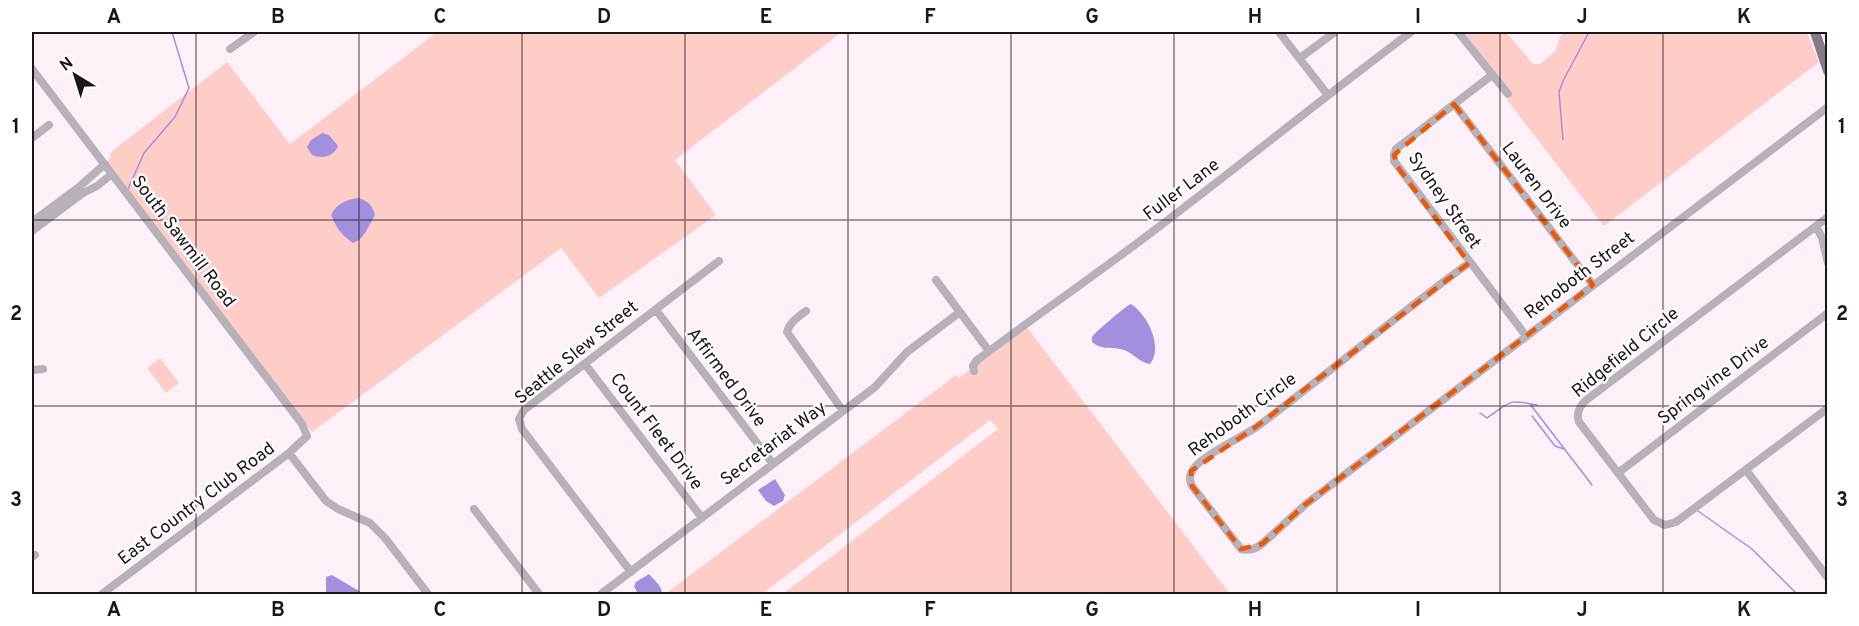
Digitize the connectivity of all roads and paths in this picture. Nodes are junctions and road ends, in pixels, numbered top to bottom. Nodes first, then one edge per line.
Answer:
1 (254, 32) edge
2 (1279, 32) edge
3 (1335, 32) edge
4 (1411, 32) edge
5 (1458, 32) edge
6 (1815, 32) edge
7 (231, 49) dead end
8 (1300, 58) junction
9 (32, 69) edge
10 (1827, 71) edge
11 (1492, 75) junction
12 (1327, 94) junction
13 (1508, 94) dead end
14 (1454, 104) junction
15 (1827, 107) edge
16 (49, 125) dead end
17 (32, 138) edge
18 (105, 164) junction
19 (112, 174) junction
20 (1827, 217) edge
21 (32, 222) edge
22 (1816, 226) junction
23 (32, 231) edge
24 (719, 261) dead end
25 (1827, 262) edge
26 (1470, 263) junction
27 (936, 280) dead end
28 (1593, 285) junction
29 (656, 310) junction
30 (806, 311) dead end
31 (960, 312) junction
32 (1827, 313) edge
33 (1526, 336) junction
34 (989, 351) junction
35 (585, 364) junction
36 (43, 369) dead end
37 (32, 370) edge
38 (974, 371) dead end
39 (1827, 408) edge
40 (843, 411) junction
41 (307, 436) joint
42 (289, 453) junction
43 (773, 464) junction
44 (1351, 470) joint
45 (1746, 470) junction
46 (1618, 473) junction
47 (474, 509) dead end
48 (702, 518) junction
49 (631, 572) junction
50 (1827, 578) edge
51 (102, 594) edge
52 (428, 594) edge
53 (539, 594) edge
54 (601, 594) edge

1 - 7 street
2 - 8 street
3 - 8 street
4 - 12 street, Fuller Lane
5 - 11 street
6 - 10 main road
8 - 12 street
9 - 18 street, South Sawmill Road
11 - 13 street
11 - 14 street, Sydney Street
12 - 34 street, Fuller Lane
14 - 26 street, Sydney Street
14 - 28 street, Lauren Drive
15 - 28 street, Rehoboth Street
16 - 17 street
18 - 19 street, South Sawmill Road
18 - 21 street
19 - 23 street
19 - 41 street, South Sawmill Road
20 - 22 street, Ridgefield Circle
22 - 25 street
22 - 46 street, Ridgefield Circle
24 - 29 street, Seattle Slew Street
26 - 33 street, Sydney Street
26 - 44 street, Rehoboth Circle
27 - 31 street
28 - 33 street, Rehoboth Street
29 - 35 street, Seattle Slew Street
29 - 43 street, Affirmed Drive
30 - 40 street
31 - 34 street
31 - 40 street, Secretariat Way
32 - 46 street, Springvine Drive
33 - 44 street, Rehoboth Street
34 - 38 street, Fuller Lane
35 - 48 street, Count Fleet Drive
35 - 49 street, Seattle Slew Street
36 - 37 street
39 - 45 street, Ridgefield Circle
40 - 43 street, Secretariat Way
41 - 42 street, East Country Club Road
42 - 51 street, East Country Club Road
42 - 52 street
43 - 48 street, Secretariat Way
45 - 46 street, Ridgefield Circle
45 - 50 street
47 - 53 street
48 - 49 street, Secretariat Way
49 - 54 street, Secretariat Way

